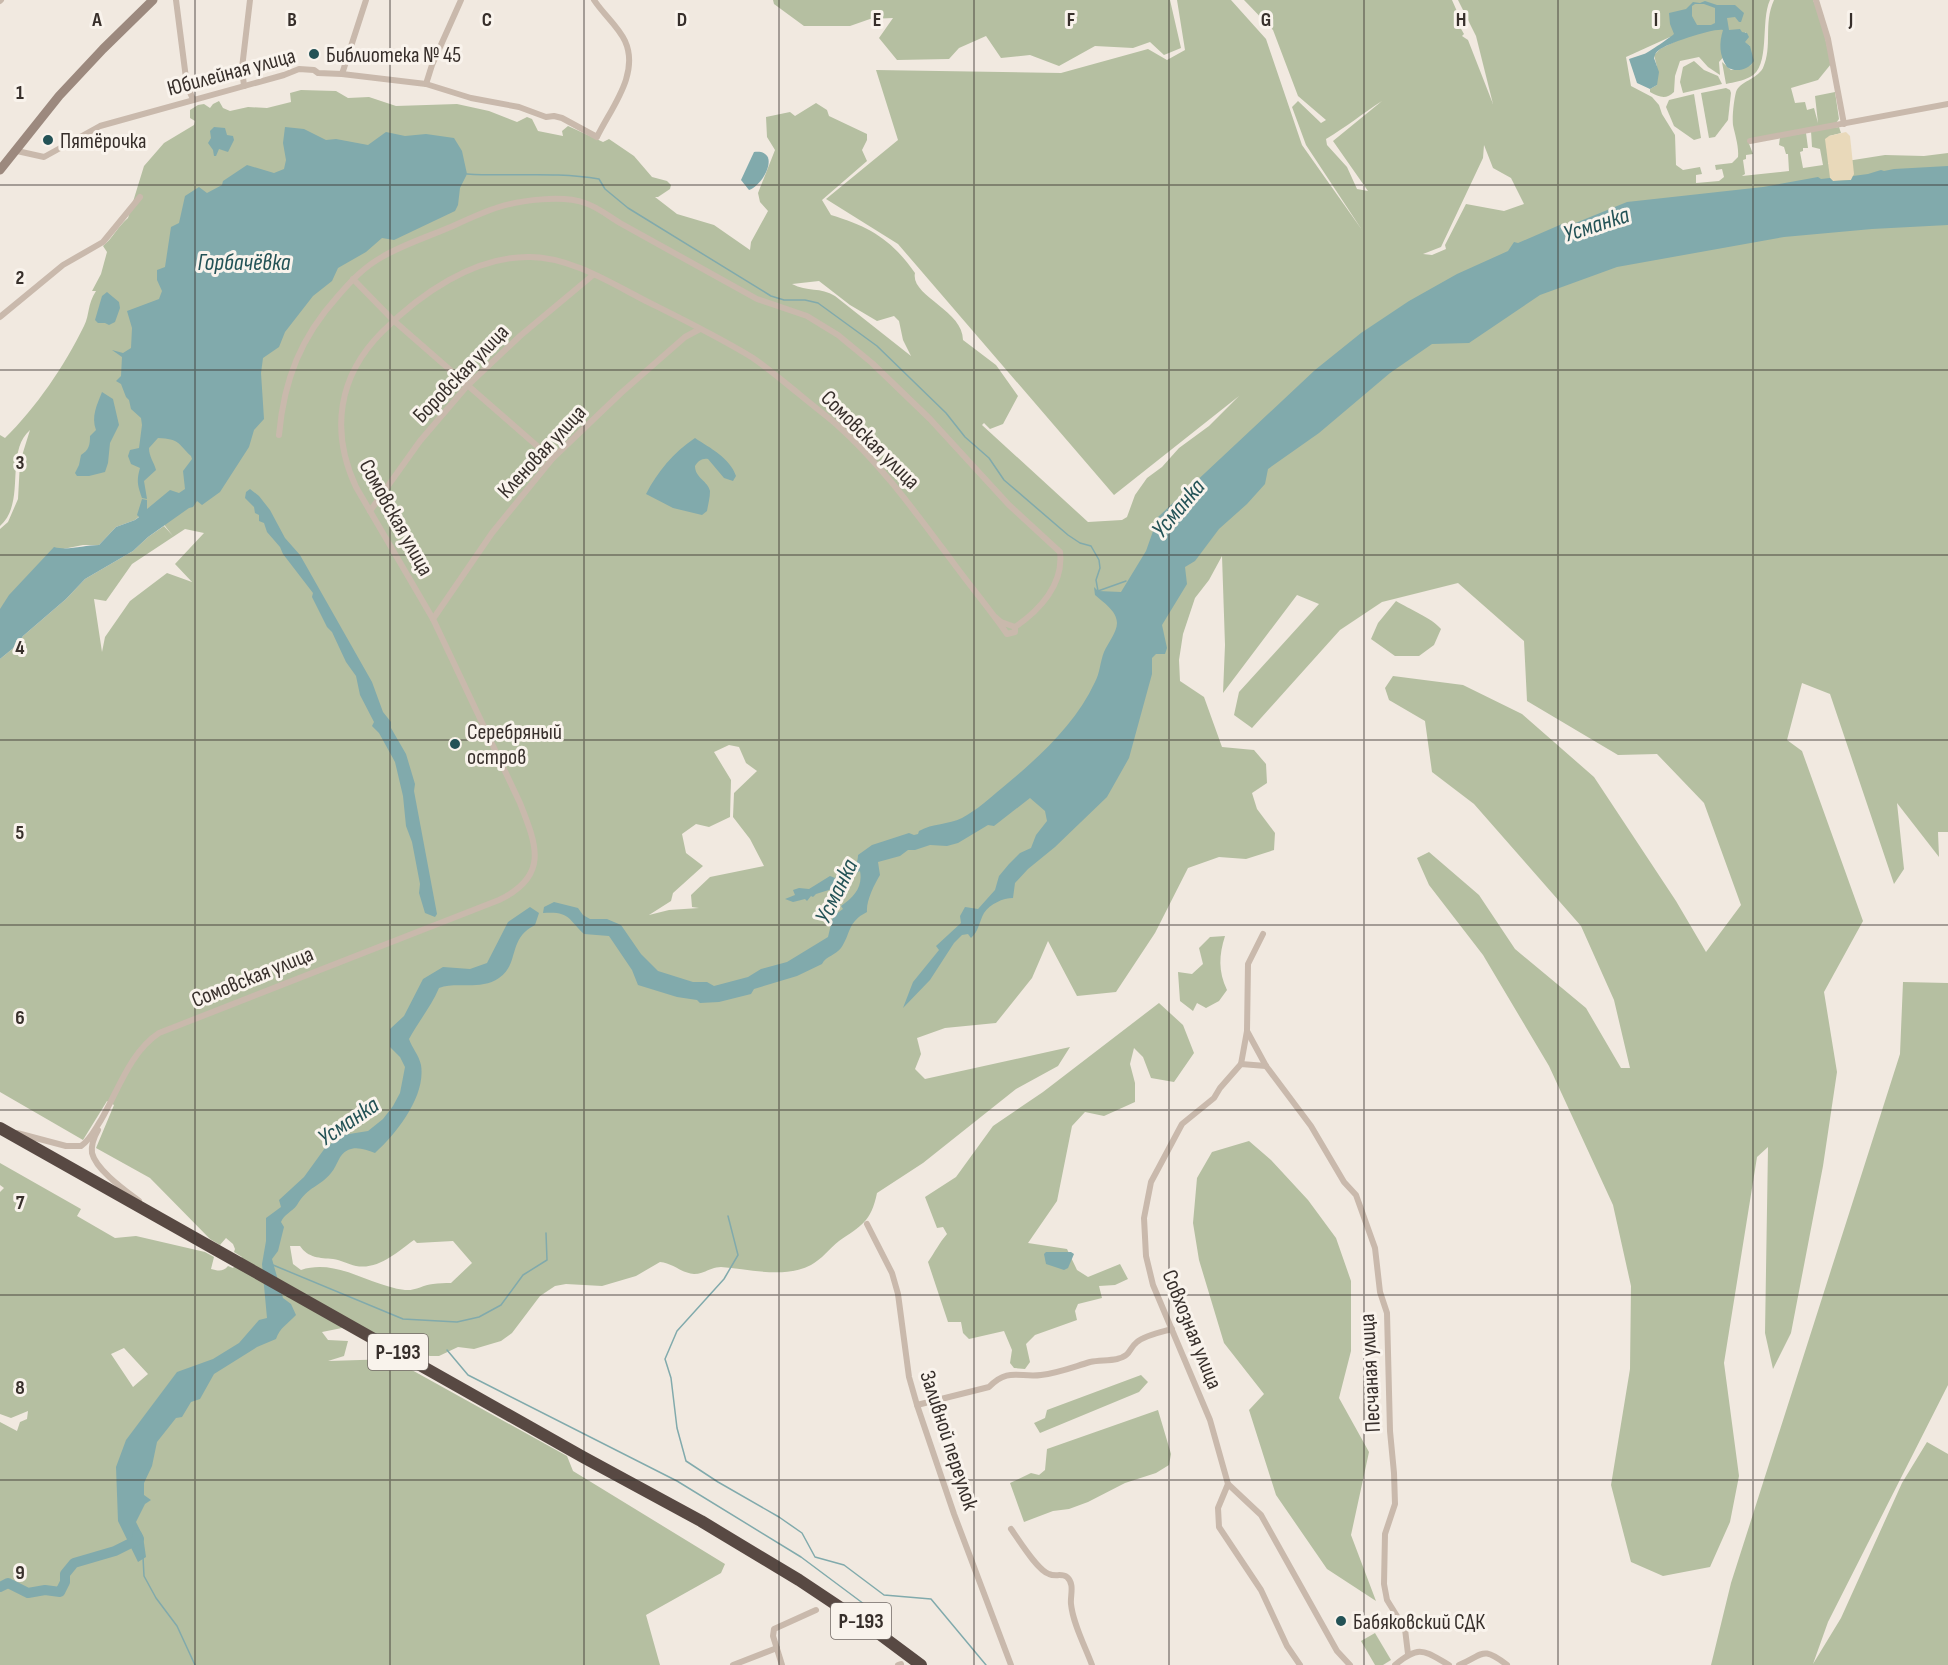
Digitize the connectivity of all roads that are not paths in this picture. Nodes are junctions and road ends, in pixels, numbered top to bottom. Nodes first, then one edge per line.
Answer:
1 (153, 0) edge
2 (176, 0) edge
3 (250, 0) edge
4 (366, 0) edge
5 (461, 0) edge
6 (594, 0) edge
7 (1816, 0) edge
8 (342, 74) junction
9 (426, 84) junction
10 (244, 86) junction
11 (193, 99) junction
12 (1948, 104) edge
13 (1844, 124) junction
14 (1750, 141) dead end
15 (17, 150) junction
16 (0, 170) edge
17 (140, 197) dead end
18 (593, 275) junction
19 (352, 279) junction
20 (0, 317) edge
21 (393, 320) junction
22 (700, 329) junction
23 (467, 386) junction
24 (279, 435) dead end
25 (552, 459) junction
26 (370, 511) junction
27 (433, 619) junction
28 (1263, 934) dead end
29 (1247, 1031) junction
30 (1241, 1064) junction
31 (1266, 1066) junction
32 (109, 1105) junction
33 (0, 1128) edge
34 (166, 1221) junction
35 (867, 1224) dead end
36 (1172, 1329) junction
37 (917, 1406) junction
38 (1228, 1484) junction
39 (1011, 1529) dead end
40 (816, 1610) dead end
41 (777, 1648) junction
42 (1408, 1654) junction
43 (733, 1665) edge
44 (782, 1665) edge
45 (921, 1665) edge
46 (1011, 1665) edge
47 (1092, 1665) edge
48 (1300, 1665) edge
49 (1350, 1665) edge
50 (1395, 1665) edge
51 (1449, 1665) edge
52 (1459, 1665) edge
53 (1507, 1665) edge

1 - 15 street
2 - 11 street
3 - 10 street
4 - 8 street
5 - 9 street
6 - 9 street, Юбилейная улица
7 - 13 street
8 - 9 street, Юбилейная улица
8 - 10 street, Юбилейная улица
10 - 11 street, Юбилейная улица
11 - 15 street, Юбилейная улица
12 - 13 street
13 - 14 street
15 - 16 street
17 - 20 street
18 - 21 street, Сомовская улица
18 - 22 street, Сомовская улица
18 - 23 street, Боровская улица
19 - 21 street
19 - 22 street, Сомовская улица
19 - 24 street
21 - 23 street
21 - 26 street, Сомовская улица
22 - 25 street, Кленовая улица
23 - 25 street
23 - 26 street, Боровская улица
25 - 27 street, Кленовая улица
26 - 27 street, Сомовская улица
27 - 32 street, Сомовская улица
28 - 29 street, Песчаная улица
29 - 30 street
29 - 31 street, Песчаная улица
30 - 31 street
30 - 36 street, Совхозная улица
31 - 42 street, Песчаная улица
32 - 33 street
32 - 34 street
33 - 34 highway, Р-193
34 - 45 highway, Р-193
35 - 37 street, Заливной переулок
36 - 37 street
36 - 38 street, Совхозная улица
37 - 46 street, Заливной переулок
38 - 48 street
38 - 49 street
39 - 47 street
40 - 41 street
41 - 43 street
41 - 44 street
42 - 50 street
42 - 51 street
52 - 53 street

